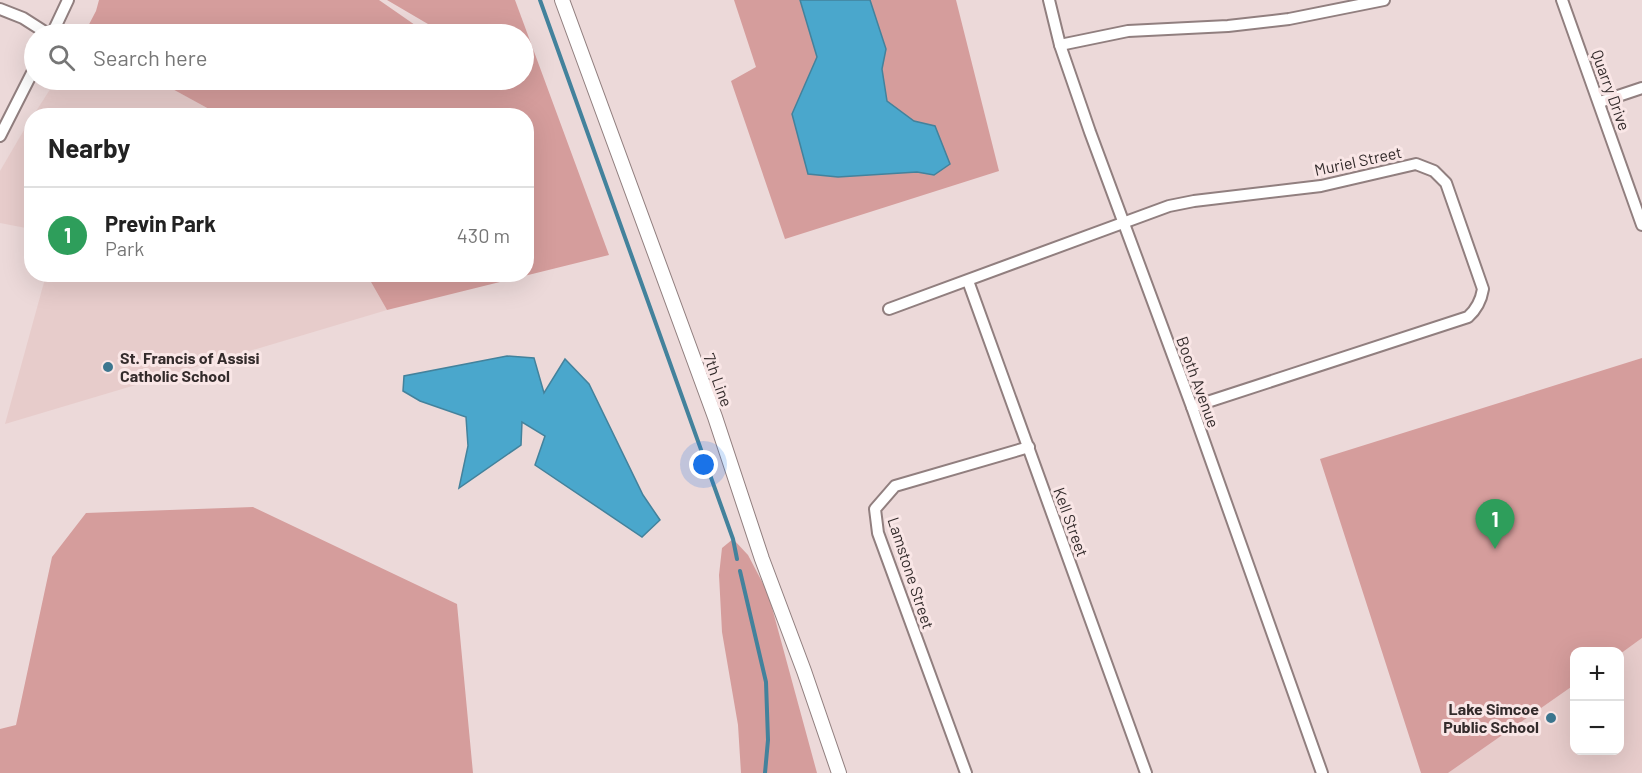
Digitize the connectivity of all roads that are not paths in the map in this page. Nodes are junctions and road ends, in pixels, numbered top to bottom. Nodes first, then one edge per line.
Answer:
1 (68, 0) edge
2 (562, 0) edge
3 (1049, 0) edge
4 (1384, 0) edge
5 (1562, 0) edge
6 (0, 9) edge
7 (33, 24) edge
8 (55, 24) edge
9 (1060, 45) junction
10 (1642, 88) edge
11 (24, 89) edge
12 (1600, 102) junction
13 (0, 136) edge
14 (1123, 223) junction
15 (1642, 225) edge
16 (968, 281) junction
17 (890, 309) dead end
18 (1192, 408) junction
19 (1029, 447) junction
20 (839, 773) edge
21 (966, 773) edge
22 (1146, 773) edge
23 (1322, 773) edge

1 - 8 street
2 - 20 street, 7th Line
3 - 9 street, Booth Avenue
4 - 9 street
5 - 12 street, Quarry Drive
6 - 7 street
9 - 14 street, Booth Avenue
10 - 12 street
11 - 13 street
12 - 15 street, Quarry Drive
14 - 16 street, Muriel Street
14 - 18 street, Booth Avenue
14 - 18 street, Muriel Street
16 - 17 street, Muriel Street
16 - 19 street, Kell Street
18 - 23 street, Booth Avenue
19 - 21 street, Lamstone Street
19 - 22 street, Kell Street

